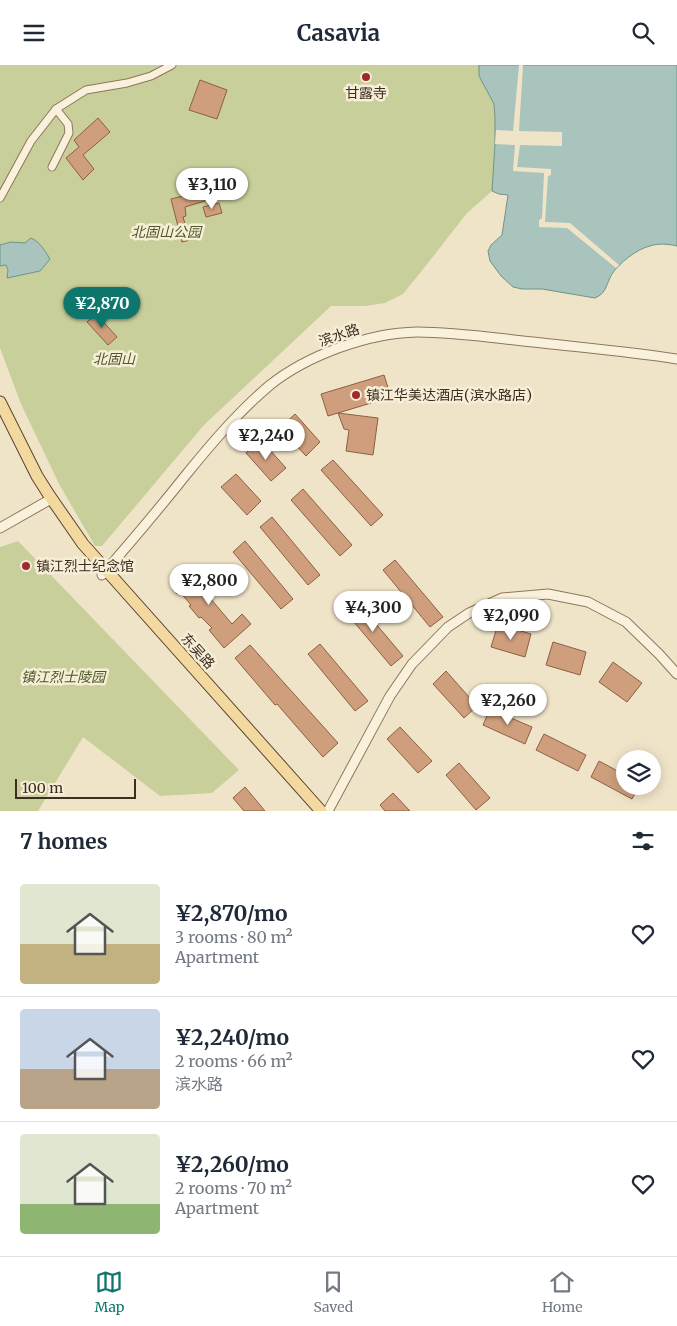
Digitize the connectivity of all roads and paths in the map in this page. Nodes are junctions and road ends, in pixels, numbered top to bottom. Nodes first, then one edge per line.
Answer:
1 (172, 65) edge
2 (56, 109) junction
3 (52, 167) dead end
4 (0, 198) edge
5 (677, 359) edge
6 (0, 402) edge
7 (0, 417) edge
8 (48, 500) junction
9 (0, 528) edge
10 (104, 573) junction
11 (677, 674) edge
12 (312, 811) edge
13 (321, 811) edge
14 (328, 811) edge

1 - 2 street
2 - 3 street
2 - 4 street
5 - 10 street, 滨水路
6 - 8 main road, 东吴路
7 - 8 main road, 东吴路
8 - 9 street
8 - 10 main road, 东吴路
10 - 12 main road, 东吴路
10 - 13 main road, 东吴路
11 - 14 street

